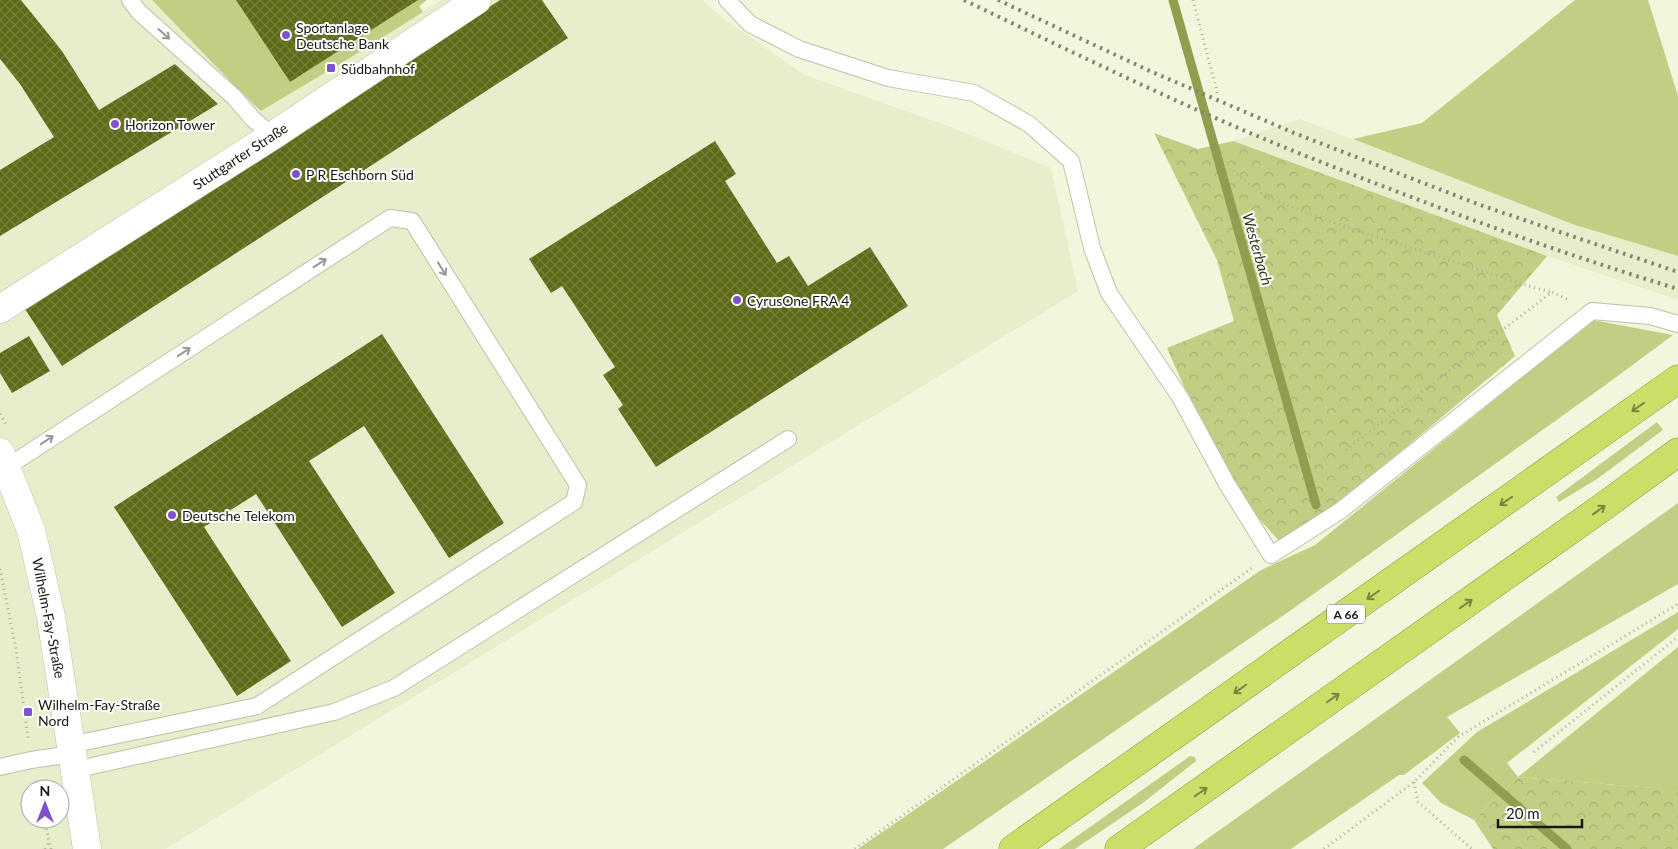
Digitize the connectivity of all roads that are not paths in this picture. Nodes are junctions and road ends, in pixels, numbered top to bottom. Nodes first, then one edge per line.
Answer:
1 (130, 0) edge
2 (477, 0) edge
3 (727, 0) edge
4 (272, 136) junction
5 (0, 309) edge
6 (1678, 324) edge
7 (1678, 379) edge
8 (788, 439) dead end
9 (1678, 452) edge
10 (3, 460) edge
11 (72, 756) junction
12 (0, 767) edge
13 (87, 849) edge
14 (1013, 849) edge
15 (1119, 849) edge

1 -> 4 lane
2 - 4 street, Stuttgarter Straße
3 - 6 lane
4 - 5 street, Stuttgarter Straße
7 -> 14 highway, A 66
8 - 11 lane
15 -> 9 highway
10 - 11 street, Wilhelm-Fay-Straße
10 -> 11 lane
11 - 12 lane
11 - 13 street, Wilhelm-Fay-Straße

